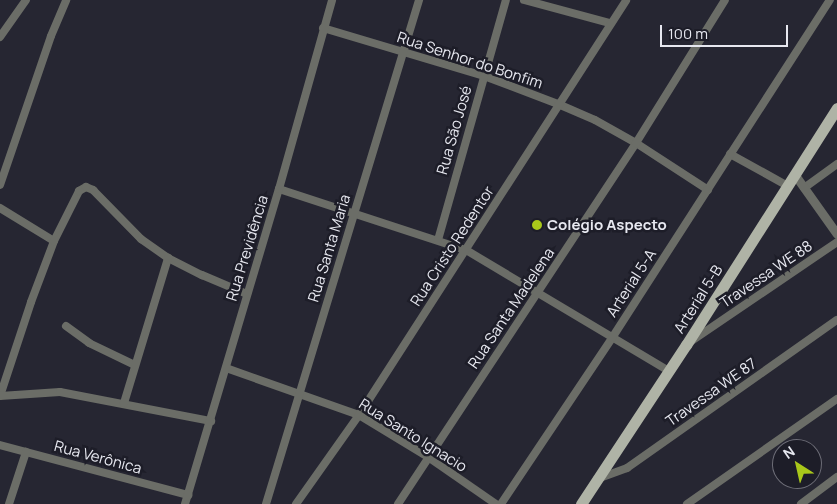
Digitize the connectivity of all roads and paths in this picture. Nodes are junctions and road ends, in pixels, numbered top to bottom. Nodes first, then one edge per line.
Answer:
1 (26, 0) edge
2 (66, 0) edge
3 (332, 0) edge
4 (419, 0) edge
5 (506, 0) edge
6 (524, 0) edge
7 (626, 0) edge
8 (725, 0) edge
9 (830, 0) edge
10 (610, 23) junction
11 (323, 28) junction
12 (0, 37) edge
13 (402, 53) junction
14 (484, 76) junction
15 (558, 104) junction
16 (837, 108) edge
17 (636, 143) junction
18 (730, 154) junction
19 (837, 164) edge
20 (795, 175) junction
21 (0, 185) edge
22 (788, 186) junction
23 (804, 188) junction
24 (279, 189) junction
25 (708, 190) junction
26 (0, 208) edge
27 (353, 213) junction
28 (837, 234) edge
29 (438, 240) junction
30 (54, 241) junction
31 (837, 242) edge
32 (466, 250) junction
33 (168, 258) junction
34 (538, 292) junction
35 (247, 294) junction
36 (837, 320) edge
37 (66, 326) dead end
38 (612, 338) junction
39 (686, 345) junction
40 (135, 365) junction
41 (226, 368) junction
42 (669, 371) junction
43 (300, 392) junction
44 (0, 396) edge
45 (837, 399) edge
46 (124, 403) junction
47 (359, 415) junction
48 (211, 421) junction
49 (0, 445) edge
50 (26, 452) junction
51 (428, 458) junction
52 (837, 478) edge
53 (597, 479) junction
54 (188, 495) junction
55 (9, 504) edge
56 (185, 504) edge
57 (266, 504) edge
58 (296, 504) edge
59 (398, 504) edge
60 (496, 504) edge
61 (501, 504) edge
62 (581, 504) edge
63 (687, 504) edge
64 (801, 504) edge

1 - 12 street
2 - 21 street
3 - 11 street, Rua Previdência
4 - 13 street, Rua Santa Maria
5 - 14 street, Rua São José
6 - 10 street
7 - 10 street, Rua Cristo Redentor
8 - 17 street, Rua Santa Madelena
9 - 18 street, Arterial 5-A
10 - 15 street, Rua Cristo Redentor
11 - 13 street, Rua Senhor do Bonfim
11 - 24 street, Rua Previdência
13 - 14 street, Rua Senhor do Bonfim
13 - 27 street, Rua Santa Maria
14 - 15 street, Rua Senhor do Bonfim
14 - 29 street, Rua São José
15 - 17 street, Rua Senhor do Bonfim
15 - 32 street, Rua Cristo Redentor
16 - 20 main road, Arterial 5-B
17 - 25 street, Rua Senhor do Bonfim
17 - 34 street, Rua Santa Madelena
18 - 22 street
18 - 25 street, Arterial 5-A
19 - 23 street
20 - 22 main road, Arterial 5-B
20 - 23 street
22 - 39 main road, Arterial 5-B
23 - 28 street
24 - 27 street
24 - 35 street, Rua Previdência
25 - 38 street, Arterial 5-A
26 - 30 street
27 - 29 street
27 - 43 street, Rua Santa Maria
29 - 32 street
30 - 33 street
30 - 44 street
31 - 39 street, Travessa WE 88
32 - 34 street
32 - 47 street, Rua Cristo Redentor
33 - 35 street
33 - 40 street
34 - 38 street
34 - 51 street, Rua Santa Madelena
35 - 41 street, Rua Previdência
36 - 53 street, Travessa WE 87
37 - 40 street
38 - 42 street
38 - 61 street, Arterial 5-A
39 - 42 main road, Arterial 5-B
40 - 46 street
41 - 43 street, Rua Santo Ignacio
41 - 48 street, Rua Previdência
42 - 53 main road, Arterial 5-B
43 - 47 street, Rua Santo Ignacio
43 - 57 street, Rua Santa Maria
44 - 46 street
45 - 63 street
46 - 48 street
47 - 51 street, Rua Santo Ignacio
47 - 58 street, Rua Cristo Redentor
48 - 54 street, Rua Previdência
49 - 50 street, Rua Verônica
50 - 54 street, Rua Verônica
50 - 55 street
51 - 59 street, Rua Santa Madelena
51 - 60 street, Rua Santo Ignacio
52 - 64 street
53 - 62 main road, Arterial 5-B
54 - 56 street, Rua Previdência

